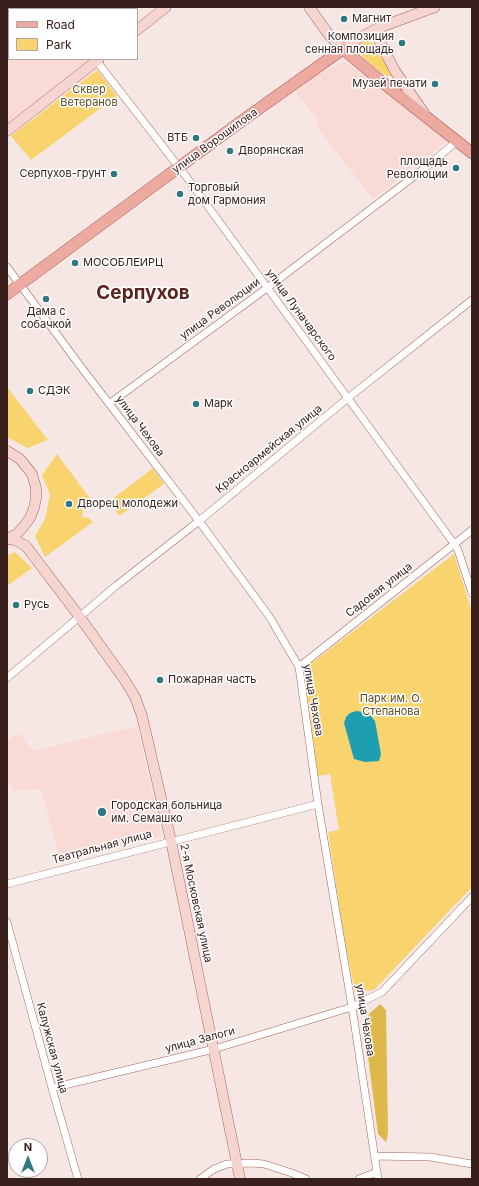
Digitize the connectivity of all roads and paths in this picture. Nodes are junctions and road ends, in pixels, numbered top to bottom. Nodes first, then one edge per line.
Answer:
1 (166, 7) edge
2 (309, 7) edge
3 (435, 7) edge
4 (378, 28) junction
5 (138, 29) edge
6 (343, 49) junction
7 (97, 60) edge
8 (395, 71) junction
9 (382, 82) junction
10 (427, 116) junction
11 (7, 131) edge
12 (458, 141) junction
13 (472, 153) edge
14 (179, 167) junction
15 (7, 267) edge
16 (20, 285) junction
17 (267, 288) junction
18 (7, 294) edge
19 (472, 300) edge
20 (348, 398) junction
21 (109, 404) junction
22 (7, 451) edge
23 (199, 521) junction
24 (24, 526) junction
25 (472, 530) edge
26 (8, 539) edge
27 (455, 545) junction
28 (26, 546) junction
29 (472, 592) edge
30 (79, 616) junction
31 (299, 667) junction
32 (7, 678) edge
33 (318, 804) junction
34 (171, 841) junction
35 (7, 884) edge
36 (472, 897) edge
37 (7, 922) edge
38 (352, 1007) junction
39 (214, 1049) junction
40 (52, 1088) junction
41 (375, 1156) junction
42 (237, 1163) junction
43 (472, 1164) edge
44 (378, 1176) edge
45 (78, 1179) edge
46 (200, 1179) edge
47 (240, 1179) edge
48 (306, 1179) edge
49 (359, 1179) edge

1 - 5 street
2 - 6 street
3 - 4 street, улица Ворошилова
4 - 6 street, улица Ворошилова
4 - 8 street
6 - 9 main road
6 - 14 main road, улица Ворошилова
7 - 11 street
7 - 14 street, улица Луначарского
8 - 9 street
8 - 10 street
9 - 10 main road
10 - 12 main road
12 - 13 main road
12 - 17 street, улица Революции
14 - 16 main road, улица Ворошилова
14 - 17 street, улица Луначарского
15 - 16 street, улица Чехова
16 - 18 main road, улица Ворошилова
16 - 21 street, улица Чехова
17 - 20 street, улица Луначарского
17 - 21 street, улица Революции
19 - 20 street, Красноармейская улица
20 - 23 street, Красноармейская улица
20 - 27 street, улица Луначарского
21 - 23 street, улица Чехова
22 - 24 street
23 - 30 street, Красноармейская улица
23 - 31 street, улица Чехова
24 - 26 street
24 - 28 street
25 - 27 street, Садовая улица
26 - 28 street
27 - 29 street, улица Луначарского
27 - 31 street, Садовая улица
28 - 30 street, 2-я Московская улица
30 - 32 street, Красноармейская улица
30 - 34 street, 2-я Московская улица
31 - 33 street, улица Чехова
33 - 34 street, Театральная улица
33 - 38 street, улица Чехова
34 - 35 street, Театральная улица
34 - 39 street, 2-я Московская улица
36 - 38 street, улица Залоги
37 - 40 street, Калужская улица
38 - 39 street, улица Залоги
38 - 41 street, улица Чехова
39 - 40 street, улица Залоги
39 - 42 street, 2-я Московская улица
40 - 45 street, Калужская улица
41 - 43 street
41 - 44 street, улица Чехова
42 - 46 street
42 - 47 street, 2-я Московская улица
42 - 48 street
44 - 49 street

